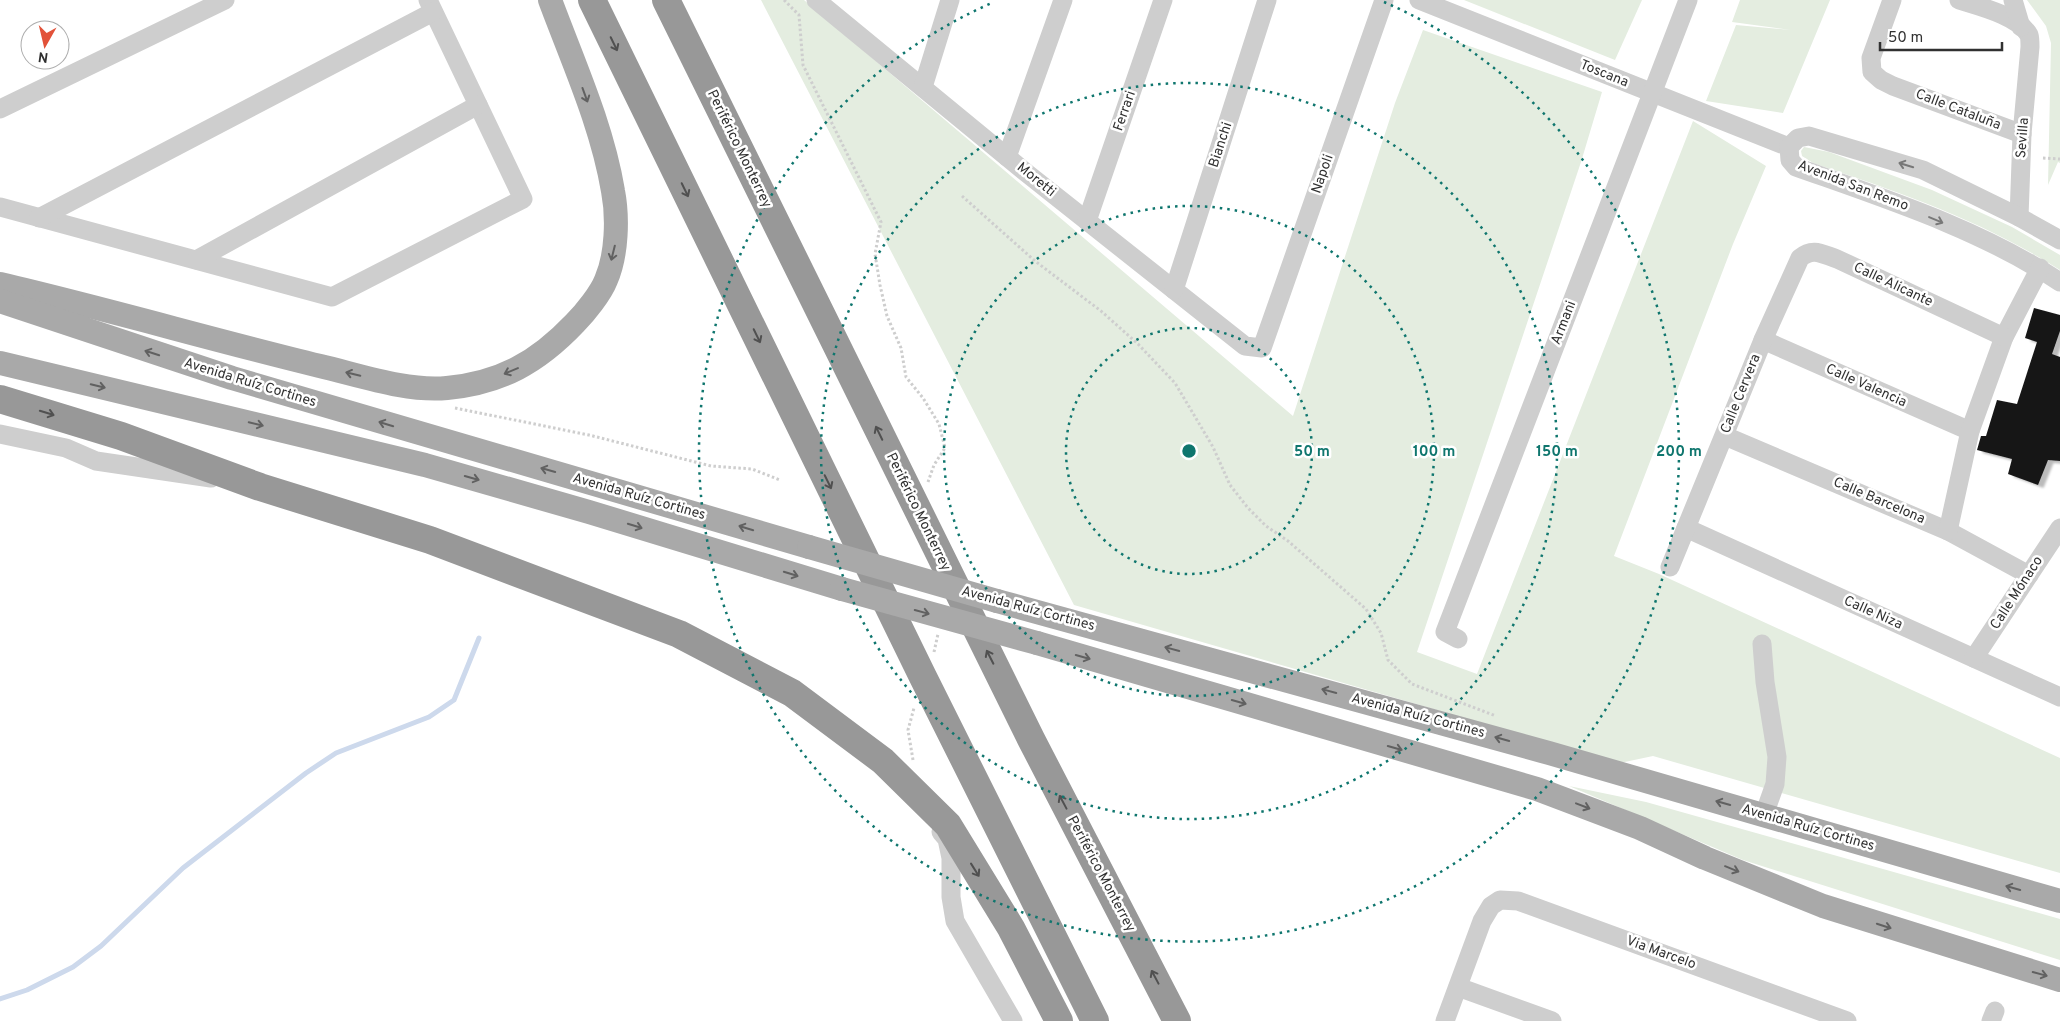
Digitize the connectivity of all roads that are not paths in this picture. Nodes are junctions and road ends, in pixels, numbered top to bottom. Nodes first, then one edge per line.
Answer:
1 (225, 0) edge
2 (550, 0) edge
3 (592, 0) edge
4 (666, 0) edge
5 (816, 0) edge
6 (950, 0) edge
7 (1063, 0) edge
8 (1163, 0) edge
9 (1267, 0) edge
10 (1384, 0) edge
11 (1419, 0) edge
12 (1688, 0) edge
13 (1892, 0) edge
14 (1959, 0) edge
15 (2007, 5) edge
16 (431, 6) edge
17 (923, 87) junction
18 (1653, 93) junction
19 (478, 105) junction
20 (0, 109) edge
21 (2022, 134) junction
22 (1789, 147) junction
23 (1007, 157) junction
24 (0, 207) edge
25 (2019, 217) junction
26 (39, 218) junction
27 (1087, 221) junction
28 (2060, 240) edge
29 (196, 260) junction
30 (2040, 268) junction
31 (1792, 277) joint
32 (2060, 282) edge
33 (0, 284) edge
34 (1174, 290) junction
35 (0, 301) edge
36 (2004, 337) junction
37 (1763, 340) junction
38 (1262, 348) joint
39 (0, 363) edge
40 (0, 399) edge
41 (1970, 431) junction
42 (0, 434) edge
43 (1725, 436) junction
44 (260, 487) junction
45 (1686, 528) junction
46 (2060, 528) edge
47 (1948, 531) junction
48 (430, 540) junction
49 (1670, 567) dead end
50 (2029, 574) junction
51 (1458, 638) dead end
52 (1762, 644) dead end
53 (1974, 658) junction
54 (2060, 697) edge
55 (1764, 815) junction
56 (2060, 901) edge
57 (2060, 980) edge
58 (1458, 987) junction
59 (1013, 1021) edge
60 (1059, 1021) edge
61 (1095, 1021) edge
62 (1176, 1021) edge
63 (1445, 1021) edge
64 (1552, 1021) edge
65 (1847, 1021) edge

1 - 20 street
2 -> 33 main road
3 -> 61 highway
62 -> 4 highway, Periférico Monterrey
5 - 17 street, Moretti
6 - 17 street
7 - 23 street
8 - 27 street, Ferrari
9 - 34 street, Bianchi
10 - 38 street, Napoli
11 - 18 street, Toscana
12 - 18 street, Armani
13 - 21 street, Calle Cataluña
14 - 15 street
15 - 21 street, Sevilla
16 - 19 street
16 - 26 street
17 - 23 street, Moretti
18 - 22 street, Toscana
18 - 51 street, Armani
19 - 29 street
19 - 29 street
21 - 25 street, Sevilla
25 -> 22 street, Avenida San Remo
22 -> 30 street, Avenida San Remo
23 - 27 street, Moretti
24 - 26 street
25 - 28 street, Avenida San Remo
26 - 29 street
27 - 34 street, Moretti
30 - 32 street, Avenida San Remo
30 - 36 street
31 - 36 street, Calle Alicante
31 - 37 street, Calle Cervera
34 - 38 street, Moretti
55 -> 35 main road, Avenida Ruíz Cortines, bridge
36 - 41 street
37 - 41 street, Calle Valencia
37 - 43 street, Calle Cervera
39 -> 57 main road, Avenida Ruíz Cortines, bridge
40 -> 44 highway
41 - 47 street
42 - 44 street
43 - 45 street, Calle Cervera
43 - 47 street, Calle Barcelona
44 - 48 highway
45 - 49 street, Calle Cervera
45 - 53 street, Calle Niza
46 - 50 street, Calle Mónaco
47 - 50 street, Calle Barcelona
48 - 59 street
48 -> 60 highway
50 - 53 street, Calle Mónaco
52 - 55 street
53 - 54 street, Calle Niza
56 -> 55 main road, Avenida Ruíz Cortines
58 - 63 street
58 - 64 street
58 - 65 street, Via Marcelo

